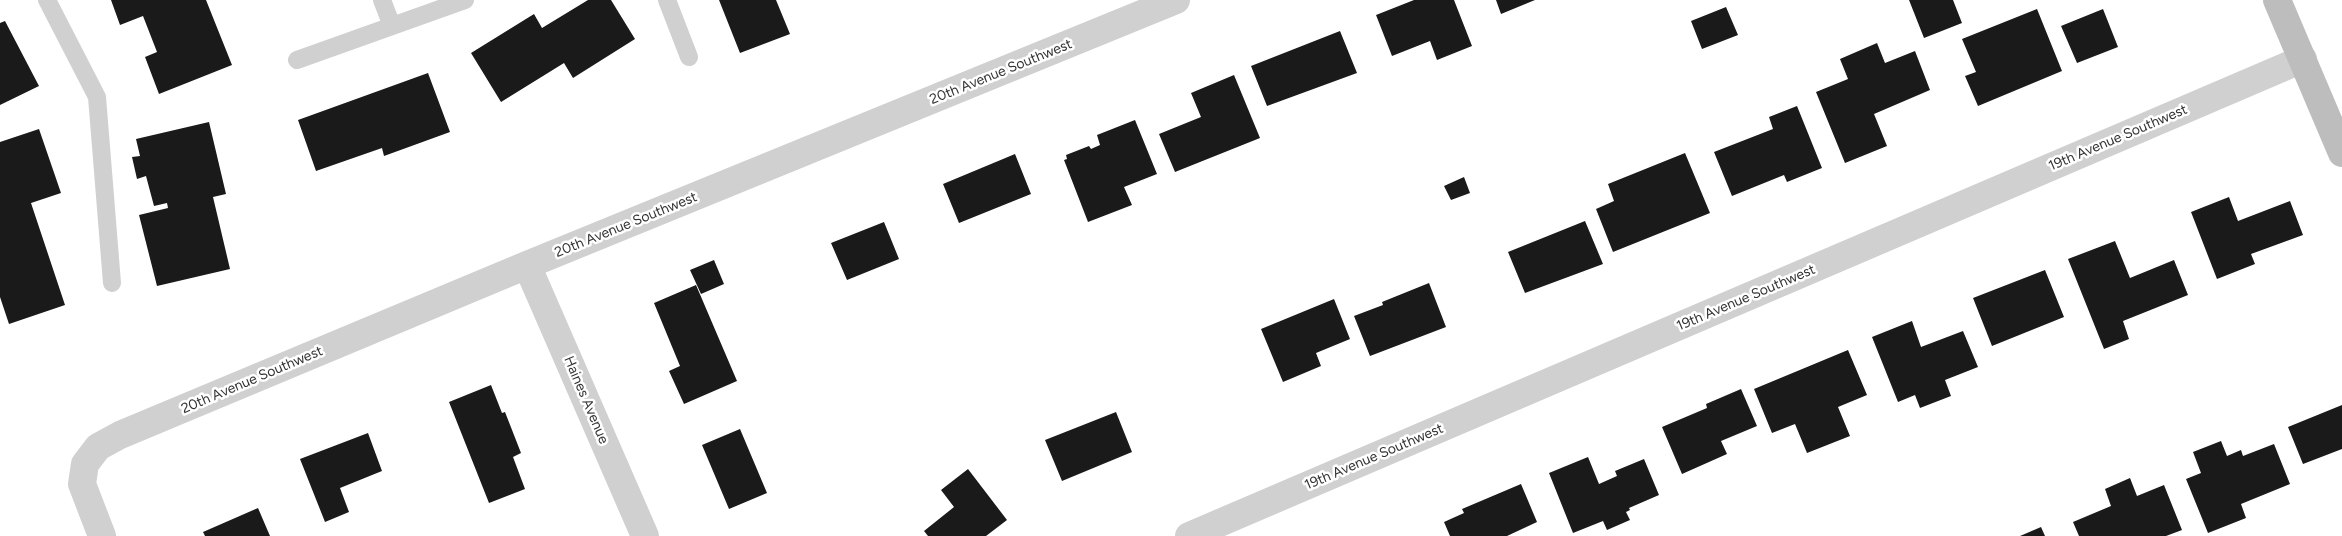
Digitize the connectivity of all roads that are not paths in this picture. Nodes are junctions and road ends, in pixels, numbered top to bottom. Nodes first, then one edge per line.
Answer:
1 (47, 0) edge
2 (382, 0) edge
3 (465, 0) edge
4 (667, 0) edge
5 (1176, 0) edge
6 (2277, 0) edge
7 (392, 26) junction
8 (689, 58) dead end
9 (2303, 59) junction
10 (297, 60) dead end
11 (2342, 153) edge
12 (527, 265) junction
13 (112, 283) dead end
14 (102, 536) edge
15 (644, 536) edge
16 (1189, 536) edge

1 - 13 lane
2 - 7 lane
3 - 7 lane
4 - 8 lane
5 - 12 street, 20th Avenue Southwest
6 - 9 street
7 - 10 lane
9 - 11 street
9 - 16 street, 19th Avenue Southwest
12 - 14 street, 20th Avenue Southwest
12 - 15 street, Haines Avenue

